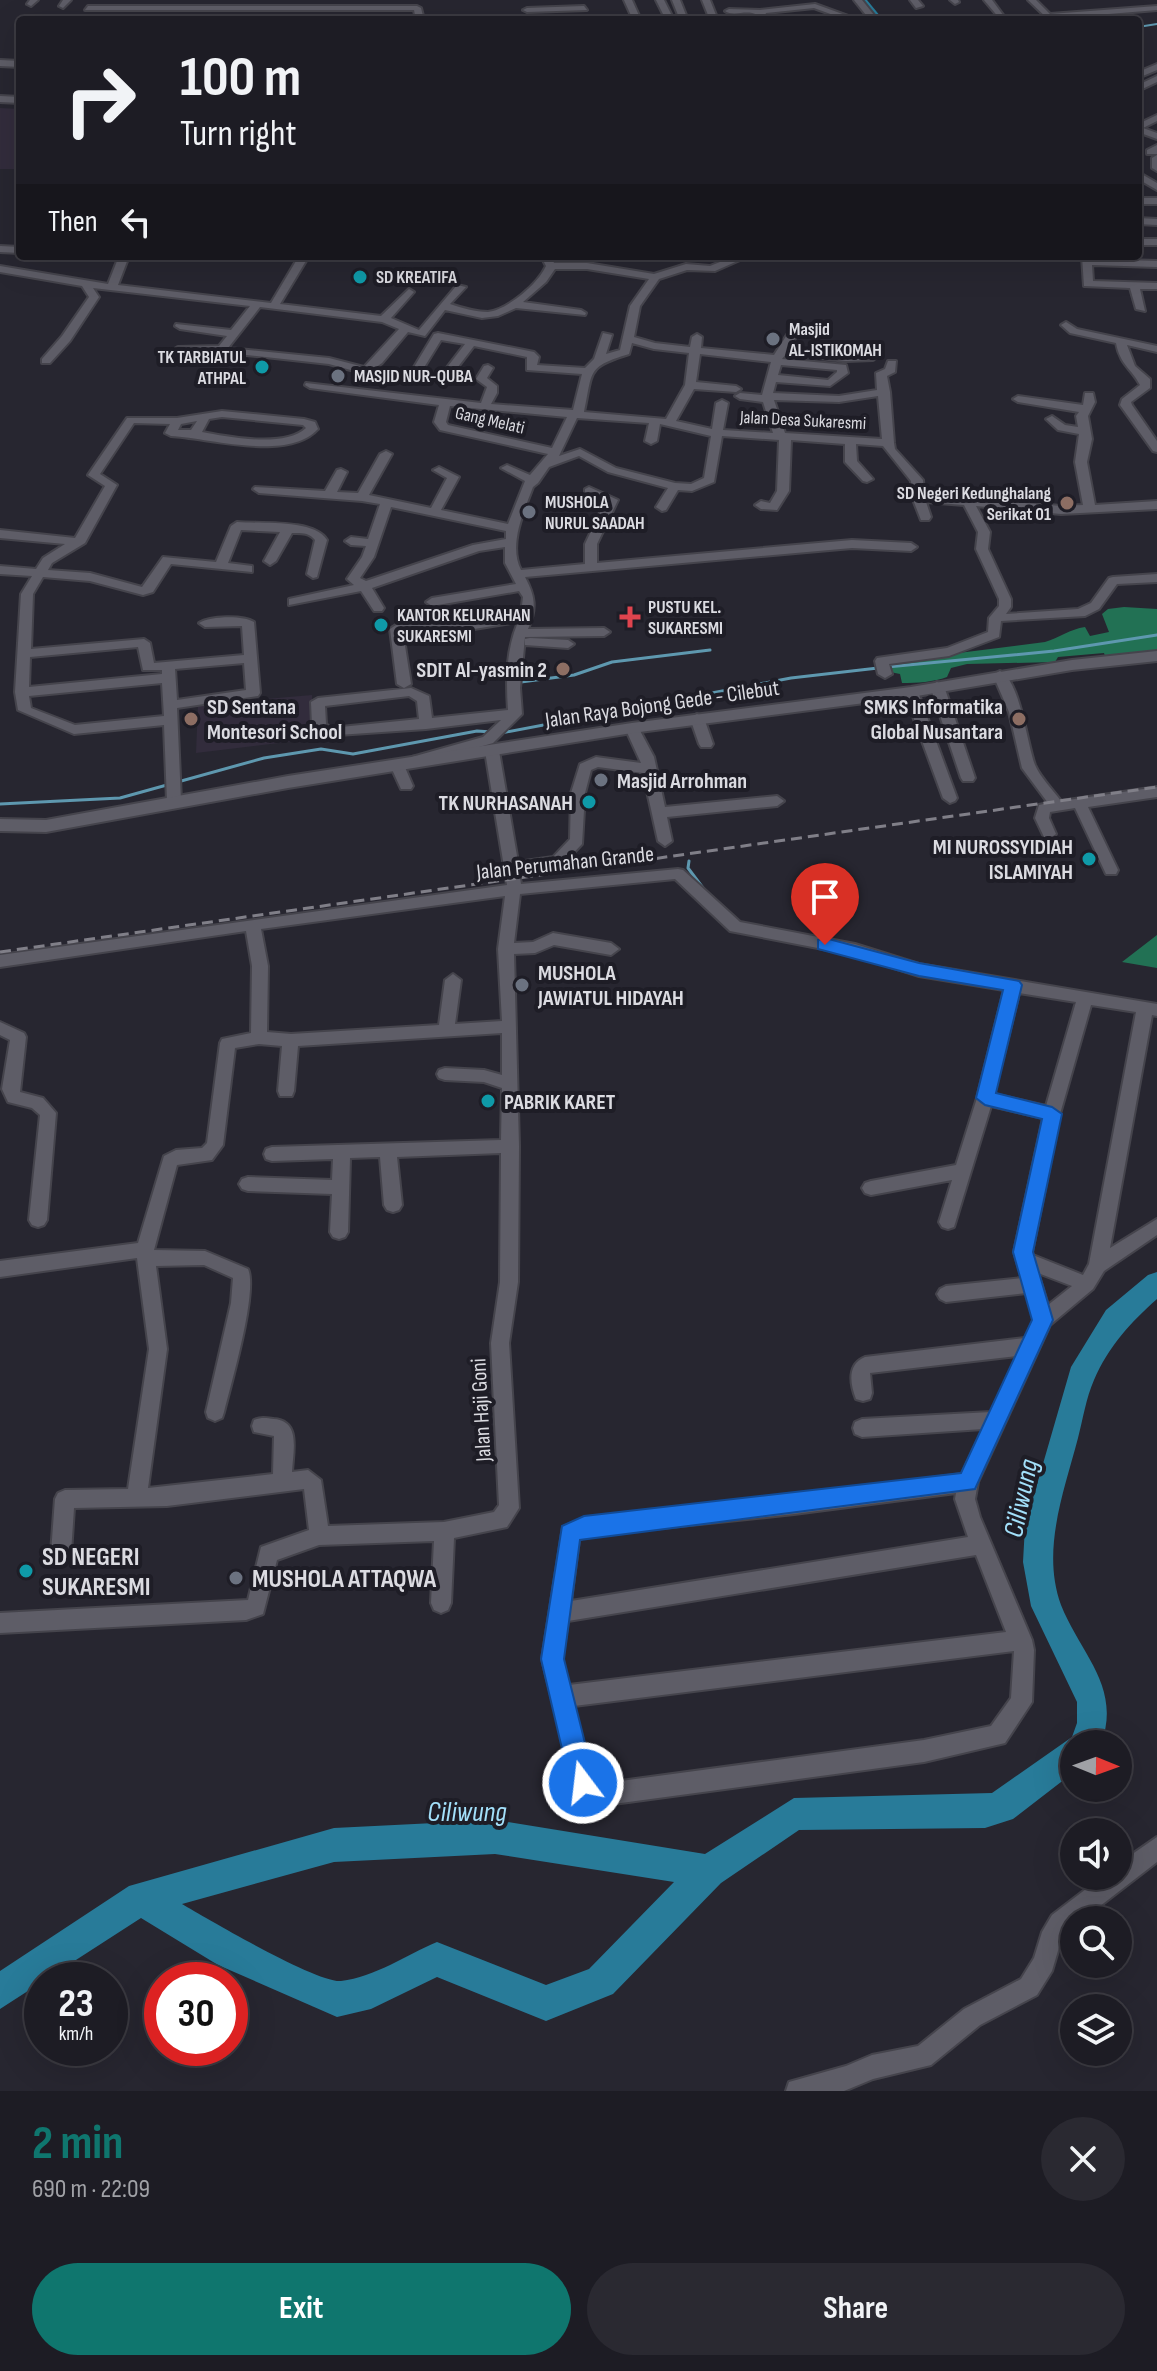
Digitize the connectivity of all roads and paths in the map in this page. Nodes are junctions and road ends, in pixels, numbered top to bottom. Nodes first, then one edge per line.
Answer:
1 (279, 0) edge
2 (783, 0) edge
3 (858, 0) edge
4 (869, 0) edge
5 (988, 0) edge
6 (1032, 0) edge
7 (1107, 0) edge
8 (1147, 0) edge
9 (191, 3) edge
10 (90, 4) edge
11 (396, 4) edge
12 (417, 4) edge
13 (583, 4) edge
14 (337, 5) edge
15 (302, 6) edge
16 (253, 8) junction
17 (791, 8) junction
18 (1156, 8) edge
19 (228, 9) junction
20 (266, 9) junction
21 (527, 10) dead end
22 (729, 11) dead end
23 (1118, 11) junction
24 (226, 16) edge
25 (263, 16) edge
26 (759, 16) edge
27 (763, 16) edge
28 (845, 16) edge
29 (877, 16) edge
30 (1002, 16) edge
31 (1157, 158) edge
32 (1146, 176) edge
33 (1157, 187) edge
34 (122, 260) edge
35 (302, 260) edge
36 (734, 260) edge
37 (1087, 260) edge
38 (1101, 260) edge
39 (548, 261) edge
40 (1157, 264) edge
41 (4, 270) edge
42 (655, 277) junction
43 (86, 284) junction
44 (113, 284) junction
45 (1134, 285) junction
46 (1157, 286) edge
47 (461, 287) dead end
48 (409, 292) dead end
49 (257, 304) junction
50 (511, 304) junction
51 (274, 306) junction
52 (443, 306) junction
53 (1141, 309) dead end
54 (581, 313) dead end
55 (384, 319) junction
56 (1066, 325) dead end
57 (180, 326) dead end
58 (405, 329) junction
59 (794, 332) dead end
60 (234, 334) junction
61 (421, 334) junction
62 (607, 335) dead end
63 (438, 336) junction
64 (697, 337) dead end
65 (473, 341) junction
66 (633, 341) junction
67 (1121, 341) junction
68 (222, 349) junction
69 (1157, 349) edge
70 (178, 350) dead end
71 (878, 350) dead end
72 (696, 351) junction
73 (272, 355) junction
74 (779, 357) junction
75 (599, 360) junction
76 (46, 361) dead end
77 (892, 363) dead end
78 (488, 368) dead end
79 (269, 369) dead end
80 (363, 370) junction
81 (588, 371) junction
82 (416, 372) dead end
83 (447, 374) dead end
84 (772, 378) junction
85 (310, 385) dead end
86 (351, 388) junction
87 (688, 389) junction
88 (885, 392) junction
89 (1089, 395) dead end
90 (768, 397) junction
91 (1018, 399) dead end
92 (445, 402) junction
93 (484, 407) junction
94 (1084, 409) junction
95 (576, 413) junction
96 (204, 418) junction
97 (1052, 419) dead end
98 (655, 420) junction
99 (670, 423) junction
100 (1088, 425) junction
101 (171, 431) junction
102 (716, 433) junction
103 (195, 434) junction
104 (783, 436) junction
105 (850, 440) junction
106 (651, 441) dead end
107 (888, 443) junction
108 (1157, 449) edge
109 (556, 452) junction
110 (386, 454) dead end
111 (548, 464) junction
112 (507, 468) dead end
113 (439, 470) dead end
114 (341, 472) dead end
115 (867, 479) dead end
116 (534, 481) junction
117 (675, 486) junction
118 (259, 489) dead end
119 (589, 491) dead end
120 (329, 495) junction
121 (362, 497) junction
122 (918, 497) junction
123 (967, 501) junction
124 (387, 502) junction
125 (761, 505) dead end
126 (1157, 505) edge
127 (662, 507) dead end
128 (1090, 509) junction
129 (435, 511) junction
130 (925, 517) dead end
131 (287, 530) junction
132 (0, 534) edge
133 (512, 536) junction
134 (52, 540) junction
135 (351, 541) dead end
136 (77, 542) junction
137 (373, 543) junction
138 (911, 547) dead end
139 (47, 561) junction
140 (270, 561) dead end
141 (221, 565) junction
142 (248, 569) dead end
143 (591, 569) junction
144 (0, 570) edge
145 (38, 574) junction
146 (313, 574) dead end
147 (1157, 578) edge
148 (522, 580) junction
149 (365, 586) junction
150 (293, 602) dead end
151 (432, 602) dead end
152 (378, 608) dead end
153 (527, 617) junction
154 (995, 618) junction
155 (205, 623) dead end
156 (604, 632) dead end
157 (518, 638) junction
158 (568, 644) dead end
159 (25, 653) junction
160 (1157, 656) edge
161 (251, 658) junction
162 (884, 670) dead end
163 (168, 672) junction
164 (147, 673) junction
165 (1000, 675) junction
166 (404, 684) dead end
167 (937, 686) junction
168 (22, 692) junction
169 (911, 692) junction
170 (169, 705) junction
171 (513, 717) junction
172 (697, 718) junction
173 (171, 720) junction
174 (426, 725) junction
175 (632, 728) junction
176 (706, 744) dead end
177 (490, 746) junction
178 (405, 764) junction
179 (650, 769) junction
180 (968, 778) dead end
181 (406, 786) dead end
182 (1157, 792) edge
183 (175, 797) junction
184 (950, 798) dead end
185 (777, 801) dead end
186 (1079, 803) junction
187 (1057, 805) junction
188 (658, 813) junction
189 (0, 825) edge
190 (1049, 834) dead end
191 (665, 841) dead end
192 (513, 868) junction
193 (1111, 870) dead end
194 (514, 888) junction
195 (253, 925) junction
196 (506, 949) junction
197 (611, 949) dead end
198 (0, 961) edge
199 (453, 980) dead end
200 (1013, 985) junction
201 (1085, 1000) junction
202 (1151, 1009) edge
203 (510, 1027) junction
204 (0, 1028) edge
205 (446, 1029) junction
206 (259, 1038) junction
207 (291, 1040) junction
208 (445, 1074) dead end
209 (510, 1084) junction
210 (286, 1091) dead end
211 (985, 1098) junction
212 (1052, 1114) junction
213 (511, 1146) junction
214 (388, 1149) junction
215 (342, 1152) junction
216 (272, 1154) dead end
217 (963, 1171) junction
218 (248, 1184) dead end
219 (342, 1187) junction
220 (871, 1188) dead end
221 (393, 1205) dead end
222 (38, 1220) dead end
223 (948, 1222) dead end
224 (1157, 1226) edge
225 (339, 1232) dead end
226 (146, 1255) junction
227 (1025, 1260) junction
228 (1098, 1266) junction
229 (0, 1269) edge
230 (1034, 1284) junction
231 (1087, 1284) junction
232 (946, 1294) dead end
233 (1043, 1320) junction
234 (1030, 1346) junction
235 (863, 1393) dead end
236 (215, 1412) dead end
237 (997, 1420) junction
238 (261, 1426) dead end
239 (862, 1428) dead end
240 (968, 1482) junction
241 (282, 1483) junction
242 (137, 1497) junction
243 (444, 1531) junction
244 (319, 1536) junction
245 (980, 1545) junction
246 (61, 1553) dead end
247 (441, 1603) dead end
248 (561, 1612) junction
249 (0, 1623) edge
250 (1022, 1640) junction
251 (561, 1697) junction
252 (1157, 1848) edge
253 (798, 2091) edge

1 - 16 street
2 - 17 street
3 - 29 street
4 - 29 street
5 - 30 street
6 - 23 street
7 - 23 street
8 - 18 street
9 - 10 street
9 - 19 street
11 - 12 street
11 - 14 street
13 - 21 street
14 - 15 street
15 - 20 street
16 - 19 street
16 - 20 street
17 - 27 street
17 - 28 street
18 - 23 street
19 - 24 street
20 - 25 street
22 - 26 street
31 - 32 street
32 - 33 street
34 - 44 street
35 - 51 street
36 - 42 street
37 - 45 street
38 - 40 street
39 - 42 street
39 - 50 street
41 - 43 street
42 - 66 street
43 - 44 street
43 - 76 street
44 - 49 street
45 - 46 street
45 - 53 street
47 - 52 street
48 - 55 street
49 - 51 street
49 - 60 street
50 - 52 street
50 - 54 street
51 - 55 street
52 - 61 street
55 - 58 street
56 - 67 street
57 - 60 street
58 - 61 street
58 - 80 street
59 - 74 street
60 - 68 street
61 - 63 street
62 - 75 street
63 - 65 street
63 - 82 street
64 - 72 street
65 - 81 street
65 - 83 street
66 - 72 street
66 - 75 street
67 - 69 street
67 - 108 street
68 - 70 street
68 - 73 street
71 - 74 street
72 - 74 street
72 - 87 street
73 - 79 street
73 - 80 street
74 - 84 street
74 - 84 street
75 - 81 street
77 - 88 street, Jalan Desa Sukaresmi
78 - 93 street
80 - 86 street
81 - 95 street
84 - 90 street
85 - 86 street, Jalan Desa Sukaresmi
86 - 92 street, Jalan Desa Sukaresmi
87 - 90 street
87 - 99 street
87 - 102 street
88 - 90 street
88 - 107 street, Jalan Desa Sukaresmi
89 - 94 street
90 - 104 street
91 - 94 street
92 - 93 street, Jalan Desa Sukaresmi
92 - 109 street, Gang Melati
93 - 95 street, Jalan Desa Sukaresmi
94 - 100 street
95 - 98 street, Jalan Desa Sukaresmi
95 - 109 street
96 - 101 street
96 - 103 street
96 - 103 street
97 - 100 street
98 - 99 street, Jalan Desa Sukaresmi
98 - 106 street
99 - 102 street, Jalan Desa Sukaresmi
100 - 128 street
101 - 103 street
101 - 136 street
102 - 104 street, Jalan Desa Sukaresmi
102 - 117 street, Jalan Desa Sukaresmi
104 - 105 street, Jalan Desa Sukaresmi
104 - 125 street
105 - 107 street, Jalan Desa Sukaresmi
105 - 115 street, Jalan Desa Sukaresmi
107 - 122 street, Jalan Desa Sukaresmi
109 - 111 street
110 - 121 street
111 - 116 street
111 - 117 street, Jalan Desa Sukaresmi
112 - 116 street
113 - 129 street
114 - 120 street
116 - 133 street
117 - 127 street
118 - 120 street
119 - 143 street
120 - 121 street
121 - 124 street
122 - 123 street
122 - 130 street, Jalan Desa Sukaresmi
123 - 128 street
123 - 154 street
124 - 129 street
124 - 137 street
126 - 128 street
129 - 133 street
131 - 140 street
131 - 141 street
131 - 146 street
132 - 134 street
133 - 148 street
133 - 149 street
134 - 136 street
134 - 139 street
135 - 137 street
136 - 139 street
137 - 149 street
138 - 143 street
139 - 145 street
141 - 142 street
141 - 145 street
143 - 148 street
144 - 145 street
145 - 159 street
147 - 154 street
148 - 151 street
148 - 153 street
149 - 150 street
149 - 152 street
153 - 157 street
153 - 166 street
154 - 162 street
155 - 161 street
156 - 157 street
157 - 158 street
157 - 171 street
159 - 164 street
159 - 168 street
160 - 165 main road, Jalan Raya Bojong Gede - Cilebut
161 - 163 street
161 - 170 street
163 - 164 street
163 - 170 street
164 - 168 street
165 - 167 main road, Jalan Raya Bojong Gede - Cilebut
165 - 187 street
167 - 169 main road, Jalan Raya Bojong Gede - Cilebut
167 - 180 street
168 - 173 street
169 - 172 main road, Jalan Raya Bojong Gede - Cilebut
169 - 184 street
170 - 173 street
171 - 174 street
171 - 177 street
172 - 175 main road, Jalan Raya Bojong Gede - Cilebut
172 - 176 street
173 - 183 street
174 - 174 street
175 - 177 main road, Jalan Raya Bojong Gede - Cilebut
175 - 179 street
177 - 178 main road, Jalan Raya Bojong Gede - Cilebut
177 - 192 street, Jalan Haji Goni
178 - 181 street
178 - 183 main road, Jalan Raya Bojong Gede - Cilebut
179 - 188 street
179 - 192 street
182 - 186 street
183 - 189 main road, Jalan Raya Bojong Gede - Cilebut
185 - 188 street
186 - 187 street
186 - 193 street
187 - 190 street
188 - 191 street
192 - 194 street, Jalan Haji Goni
194 - 195 street, Jalan Perumahan Grande
194 - 196 street, Jalan Haji Goni
194 - 200 street, Jalan Perumahan Grande
195 - 198 street, Jalan Perumahan Grande
195 - 206 street
196 - 197 street
196 - 203 street, Jalan Haji Goni
199 - 205 street
200 - 201 street, Jalan Perumahan Grande
200 - 211 street
201 - 202 street, Jalan Perumahan Grande
201 - 212 street
202 - 228 street
203 - 205 street
203 - 209 street, Jalan Haji Goni
204 - 222 street
205 - 207 street
206 - 207 street
206 - 226 street
207 - 210 street
208 - 209 street
209 - 213 street, Jalan Haji Goni
211 - 212 street
211 - 217 street
212 - 227 street
213 - 214 street
213 - 243 street, Jalan Haji Goni
214 - 215 street
214 - 221 street
215 - 216 street
215 - 219 street
217 - 220 street
217 - 223 street
218 - 219 street
219 - 225 street
224 - 228 street
226 - 229 street
226 - 236 street
226 - 242 street
227 - 230 street
227 - 231 street
228 - 231 street
230 - 232 street
230 - 233 street
231 - 233 street
233 - 234 street
234 - 235 street
234 - 237 street
237 - 239 street
237 - 240 street
238 - 241 street
240 - 245 street
240 - 248 street
241 - 242 street
241 - 244 street
242 - 246 street
243 - 244 street, Jalan Haji Goni
243 - 247 street
244 - 249 street, Jalan Haji Goni
245 - 248 street
245 - 250 street
248 - 251 street
250 - 251 street
250 - 251 street
252 - 253 street

